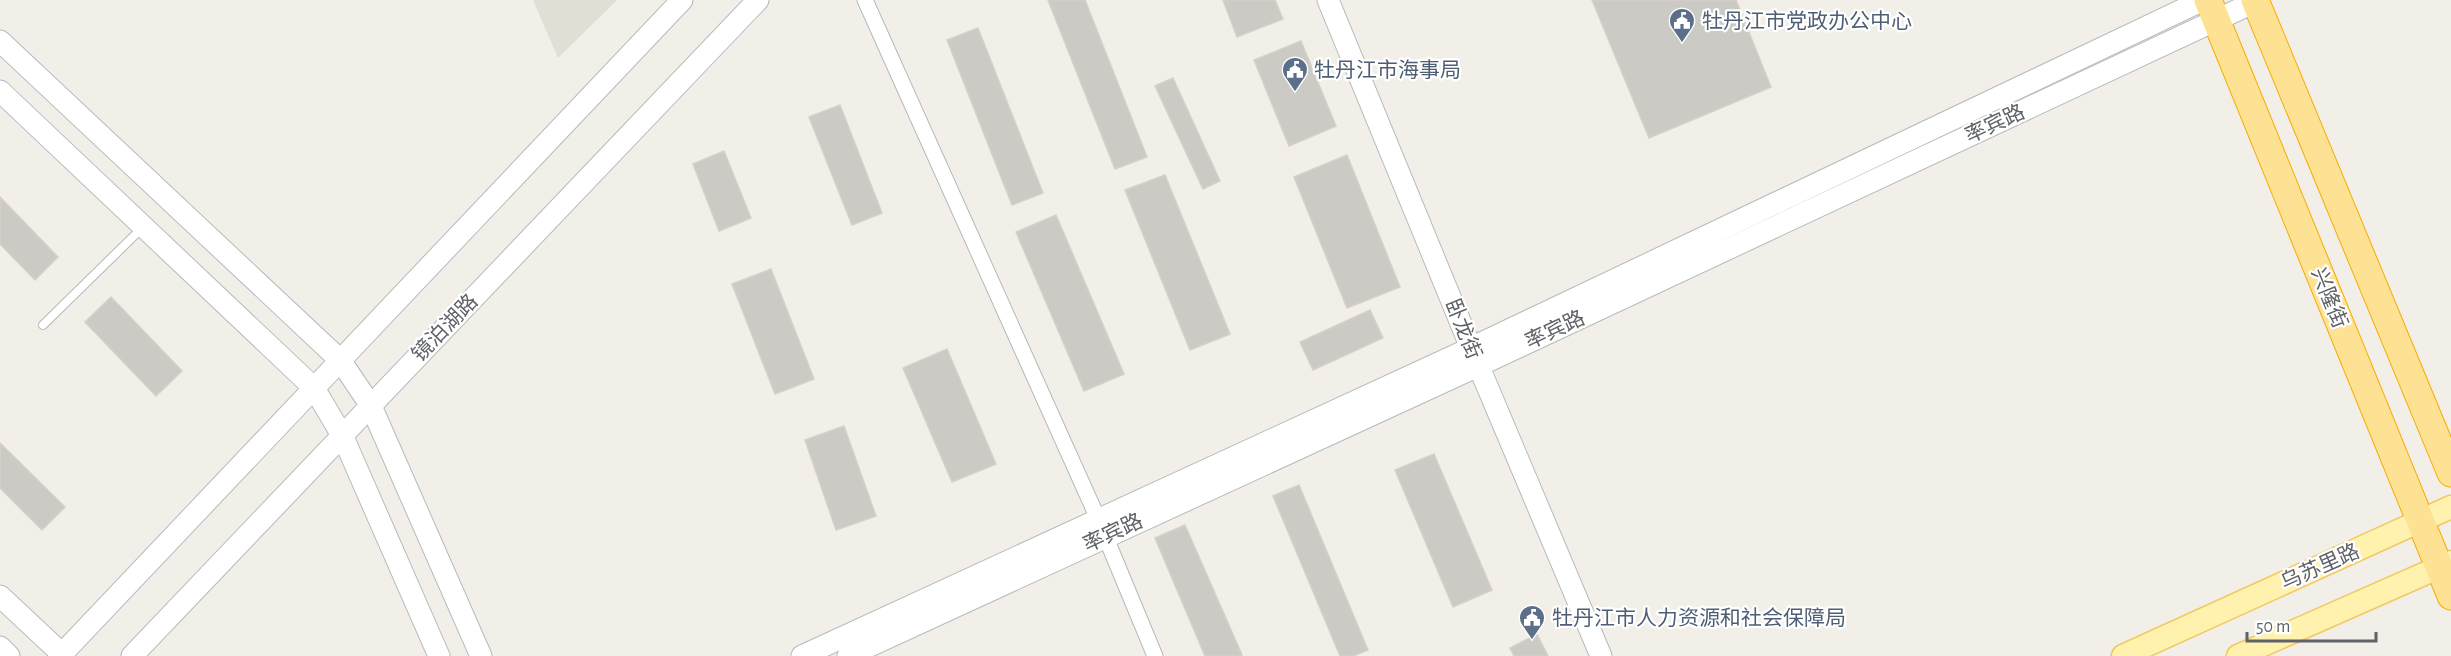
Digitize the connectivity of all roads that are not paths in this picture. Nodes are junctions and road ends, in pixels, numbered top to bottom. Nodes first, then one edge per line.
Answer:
1 (682, 0) edge
2 (758, 0) edge
3 (865, 0) edge
4 (1328, 0) edge
5 (2257, 0) edge
6 (2209, 7) edge
7 (0, 41) edge
8 (0, 91) edge
9 (144, 227) junction
10 (43, 325) dead end
11 (1474, 357) junction
12 (340, 360) junction
13 (314, 388) junction
14 (371, 406) junction
15 (343, 437) junction
16 (2451, 473) edge
17 (2451, 507) edge
18 (2420, 521) junction
19 (1103, 529) junction
20 (2445, 564) edge
21 (0, 596) edge
22 (2451, 596) edge
23 (0, 647) edge
24 (62, 655) edge
25 (9, 656) edge
26 (132, 656) edge
27 (439, 656) edge
28 (481, 656) edge
29 (802, 656) edge
30 (848, 656) edge
31 (1155, 656) edge
32 (1601, 656) edge
33 (2123, 656) edge
34 (2238, 656) edge

1 - 12 main road
2 - 14 main road, 镜泊湖路
3 - 19 street
4 - 11 main road, 卧龙街
5 - 6 main road, 率宾路
5 - 16 highway
6 - 11 main road, 率宾路
6 - 18 highway, 兴隆街
7 - 12 main road
8 - 9 main road
9 - 10 lane
9 - 13 main road
11 - 19 main road, 率宾路
11 - 32 main road, 卧龙街
12 - 13 main road
12 - 14 main road
13 - 15 main road
13 - 24 main road
14 - 15 main road, 镜泊湖路
14 - 28 main road
15 - 26 main road, 镜泊湖路
15 - 27 main road
17 - 18 main road, 乌苏里路
18 - 20 highway, 兴隆街
18 - 33 main road, 乌苏里路
19 - 29 main road, 率宾路
19 - 30 main road, 率宾路
19 - 31 street
20 - 22 highway, 兴隆街
20 - 34 main road
21 - 24 main road
23 - 25 main road

